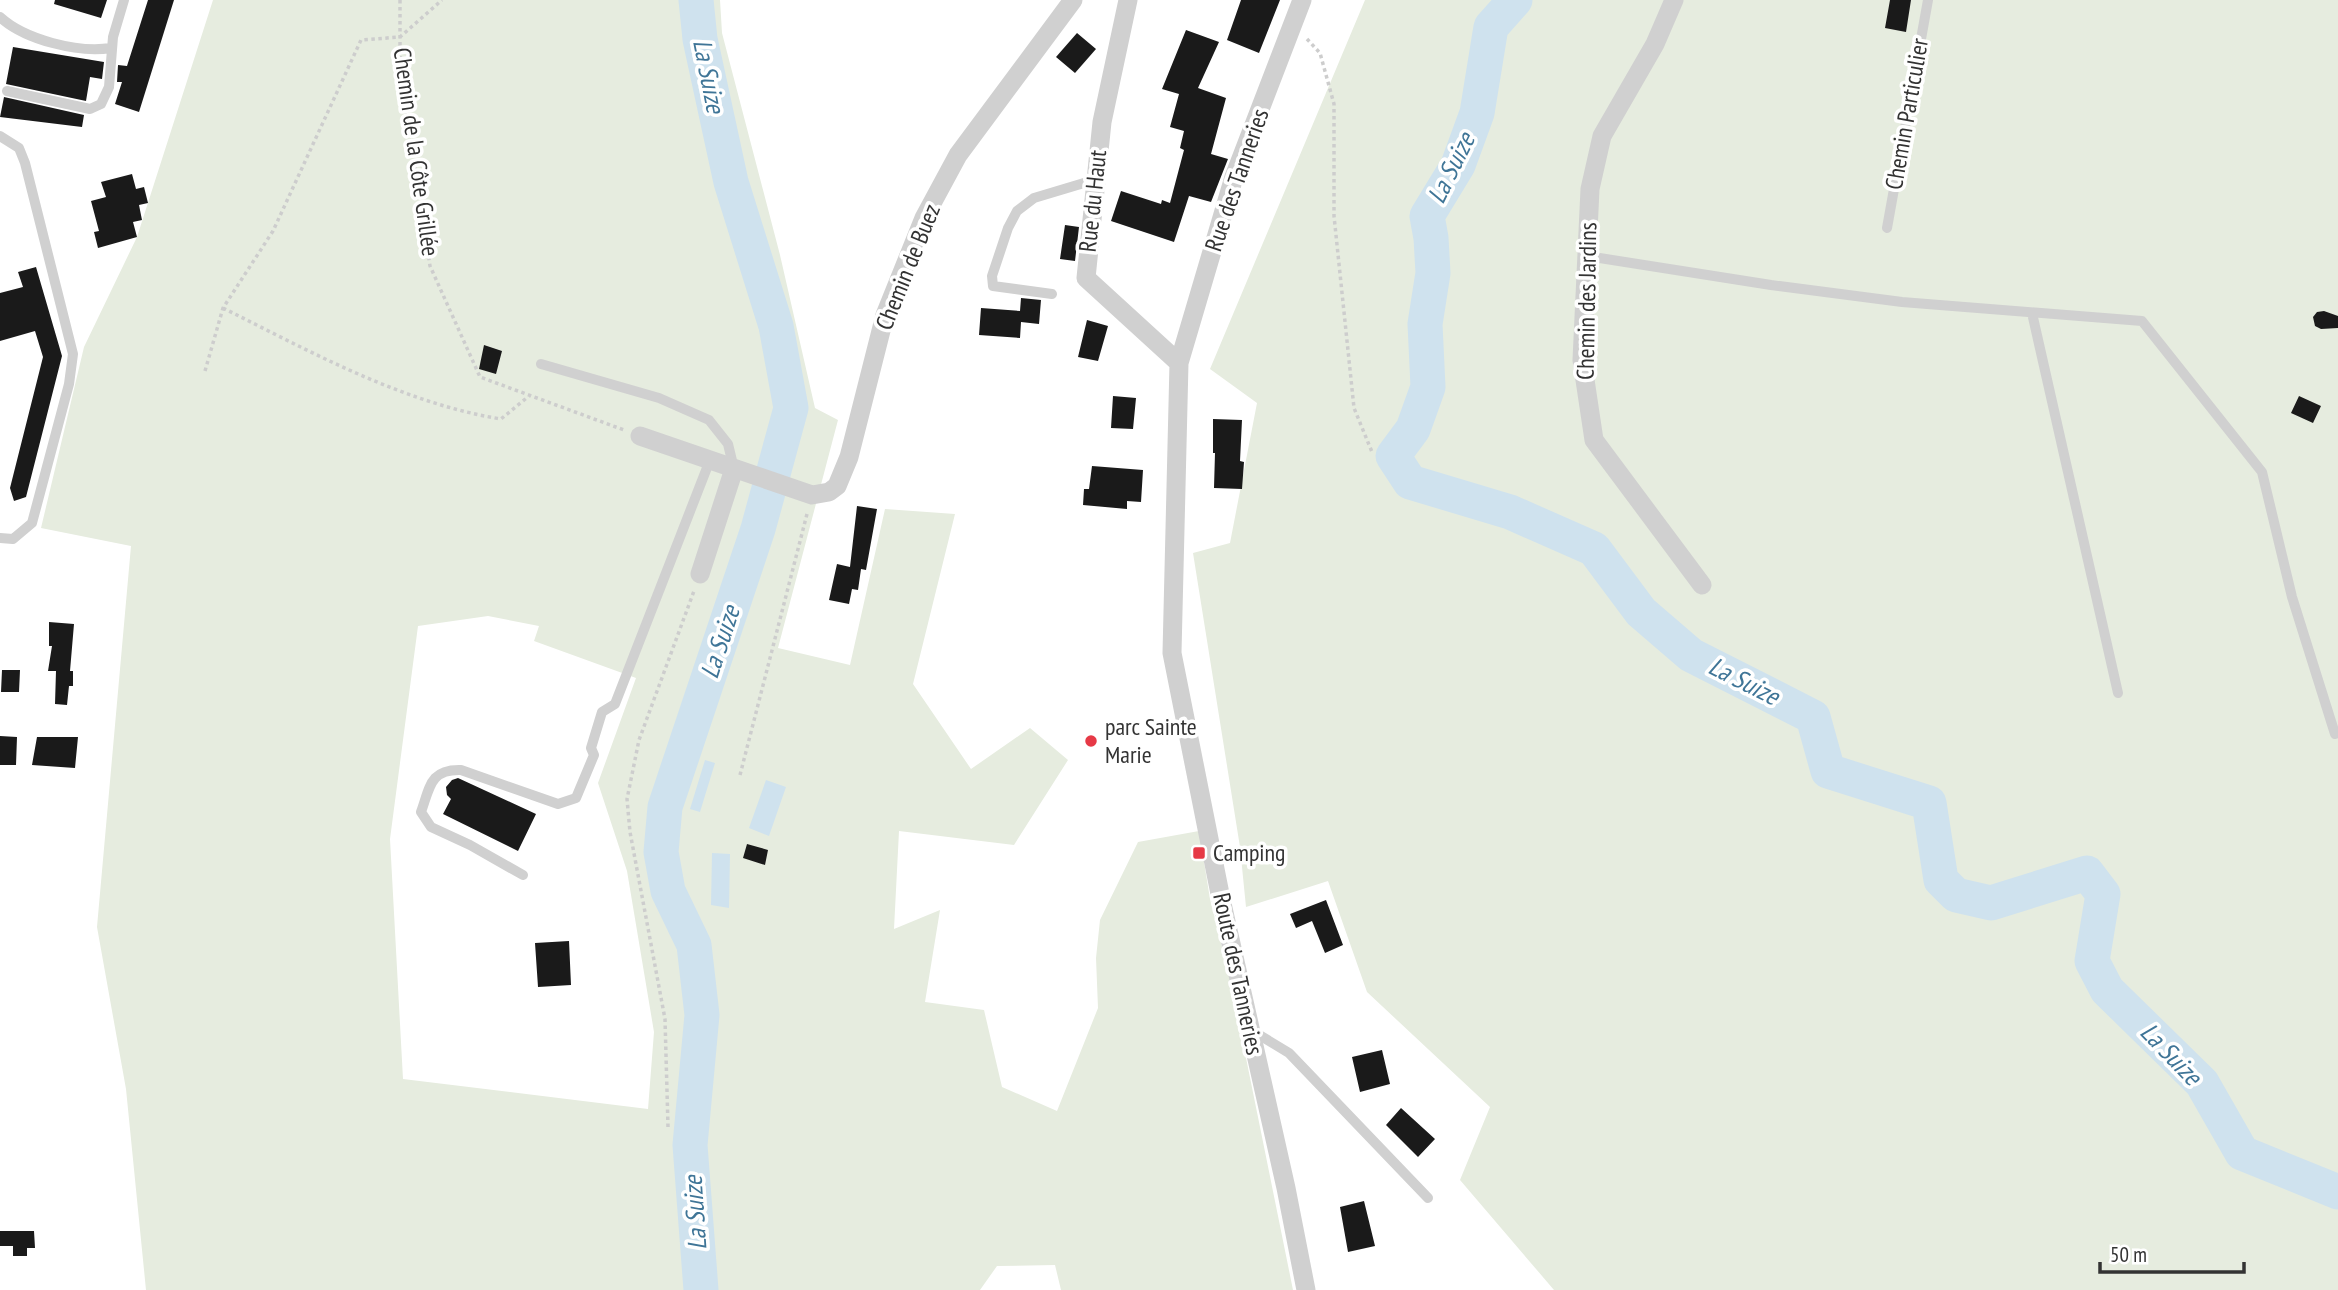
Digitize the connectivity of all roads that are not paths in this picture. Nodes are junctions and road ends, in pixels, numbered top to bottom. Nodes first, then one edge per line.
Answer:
1 (124, 0) edge
2 (1073, 0) edge
3 (1128, 0) edge
4 (1303, 0) edge
5 (1674, 0) edge
6 (1928, 0) edge
7 (0, 16) edge
8 (111, 48) junction
9 (7, 91) dead end
10 (0, 136) edge
11 (1094, 180) junction
12 (1887, 228) dead end
13 (1587, 256) junction
14 (1052, 294) dead end
15 (2032, 313) junction
16 (1180, 363) junction
17 (541, 364) dead end
18 (640, 436) road end
19 (710, 460) junction
20 (734, 469) junction
21 (0, 538) edge
22 (700, 575) road end
23 (1702, 585) dead end
24 (2118, 693) dead end
25 (2335, 734) dead end
26 (523, 874) dead end
27 (1250, 1029) junction
28 (1428, 1198) dead end
29 (1306, 1290) edge

1 - 8 lane
2 - 20 street, Chemin de Buez
3 - 11 street, Rue du Haut
4 - 16 street, Rue des Tanneries
5 - 13 street, Chemin des Jardins
6 - 12 lane, Chemin Particulier
7 - 8 lane
8 - 9 lane
10 - 21 lane
11 - 14 lane
11 - 16 street, Rue du Haut
13 - 15 lane
13 - 23 street, Chemin des Jardins
15 - 24 lane
15 - 25 lane
16 - 27 street, Route des Tanneries
17 - 20 lane
18 - 19 street
19 - 20 street
19 - 26 lane
20 - 22 street
27 - 28 lane
27 - 29 street, Route des Tanneries

